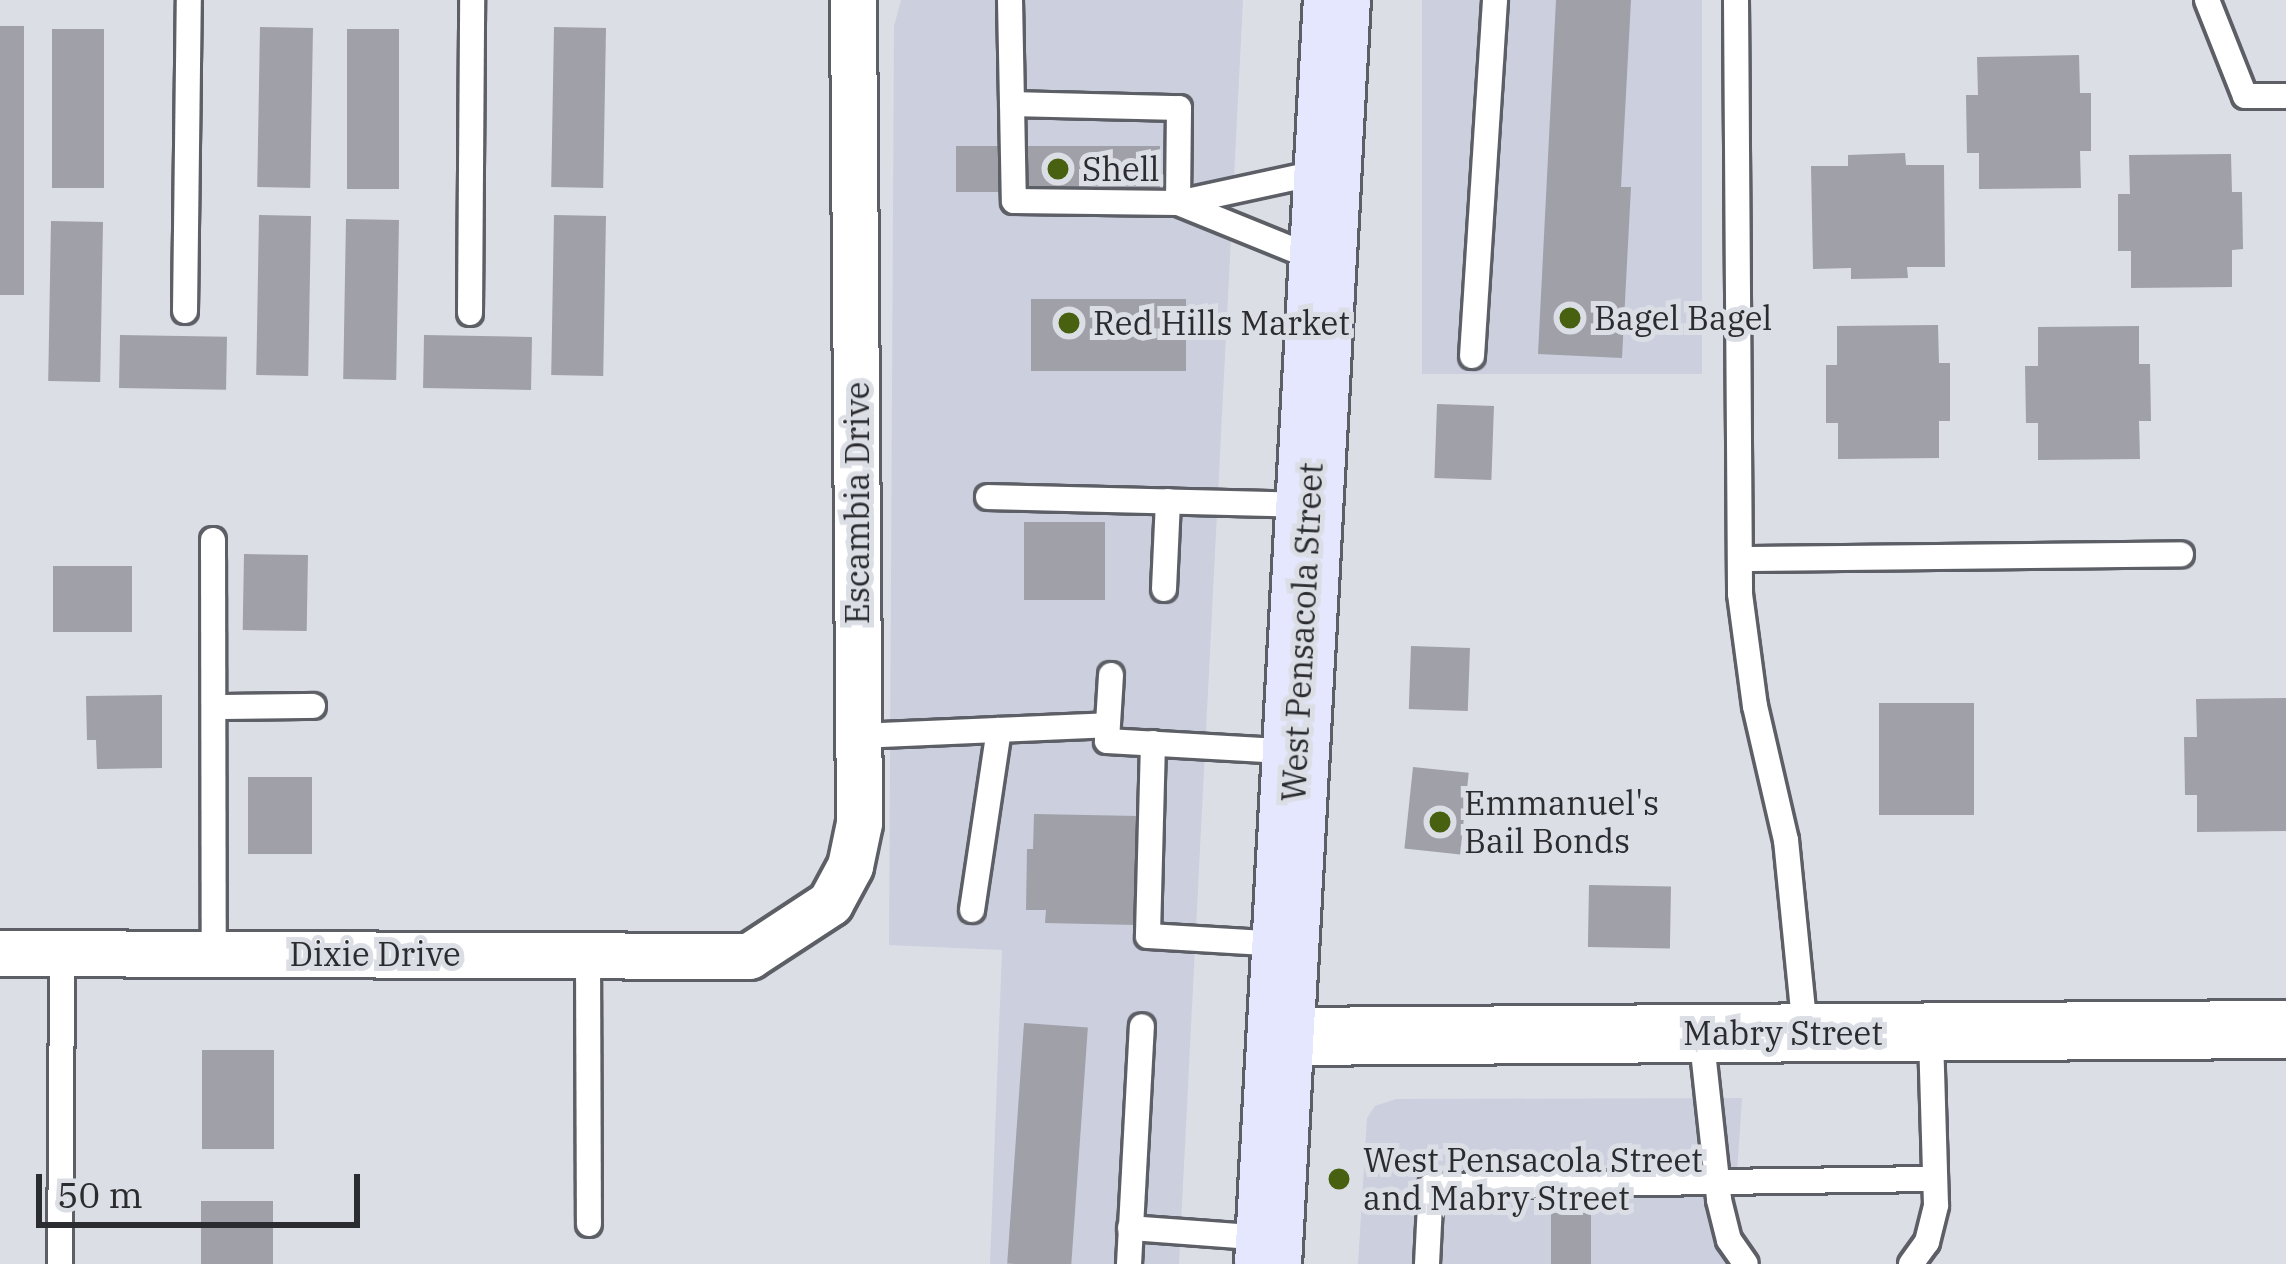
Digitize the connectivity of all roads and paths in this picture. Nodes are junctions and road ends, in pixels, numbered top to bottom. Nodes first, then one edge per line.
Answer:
1 (189, 0) edge
2 (472, 0) edge
3 (853, 0) edge
4 (1010, 0) edge
5 (1337, 0) edge
6 (1495, 0) edge
7 (1736, 0) edge
8 (2207, 0) edge
9 (2286, 96) edge
10 (1012, 104) junction
11 (1328, 170) junction
12 (1178, 203) junction
13 (1323, 262) junction
14 (184, 311) dead end
15 (470, 313) dead end
16 (1472, 356) dead end
17 (988, 497) dead end
18 (1168, 501) junction
19 (1310, 505) junction
20 (213, 540) dead end
21 (2181, 554) dead end
22 (1740, 559) junction
23 (1164, 589) dead end
24 (1111, 675) dead end
25 (314, 706) dead end
26 (214, 707) junction
27 (1108, 725) junction
28 (999, 730) junction
29 (858, 736) junction
30 (1153, 743) junction
31 (1296, 752) junction
32 (972, 910) dead end
33 (1285, 944) junction
34 (0, 953) edge
35 (62, 954) junction
36 (214, 954) junction
37 (588, 955) junction
38 (749, 956) joint
39 (1142, 1026) dead end
40 (2286, 1029) edge
41 (1931, 1032) junction
42 (1701, 1033) junction
43 (1805, 1033) junction
44 (1280, 1036) junction
45 (1935, 1180) junction
46 (1717, 1183) junction
47 (589, 1223) dead end
48 (1130, 1228) junction
49 (1269, 1251) edge
50 (61, 1264) edge
51 (1129, 1264) edge
52 (1427, 1264) edge
53 (1746, 1264) edge
54 (1911, 1264) edge

1 - 14 lane
2 - 15 lane
3 - 29 street, Escambia Drive
4 - 10 lane
5 - 11 main road, West Pensacola Street
6 - 16 lane
7 - 22 lane
8 - 9 lane
10 - 12 lane
10 - 12 lane
11 - 12 lane
11 - 13 main road, West Pensacola Street
12 - 13 lane
13 - 19 main road, West Pensacola Street
17 - 18 lane
18 - 19 lane
18 - 23 lane
19 - 31 main road, West Pensacola Street
20 - 26 lane
21 - 22 lane
22 - 43 lane
24 - 27 lane
25 - 26 lane
26 - 36 lane
27 - 28 lane
27 - 30 lane
28 - 29 lane
28 - 32 lane
29 - 38 street, Escambia Drive
30 - 31 lane
30 - 33 lane
31 - 33 main road, West Pensacola Street
33 - 44 main road, West Pensacola Street
34 - 35 street, Dixie Drive
35 - 36 street, Dixie Drive
35 - 50 lane
36 - 37 street, Dixie Drive
37 - 38 street, Dixie Drive
37 - 47 lane
39 - 48 lane
40 - 41 street, Mabry Street
41 - 43 street, Mabry Street
41 - 45 lane
42 - 43 street, Mabry Street
42 - 44 street, Mabry Street
42 - 46 lane
44 - 49 main road, West Pensacola Street
45 - 46 lane
45 - 54 lane
46 - 52 lane
46 - 53 lane
48 - 49 lane
48 - 51 lane

